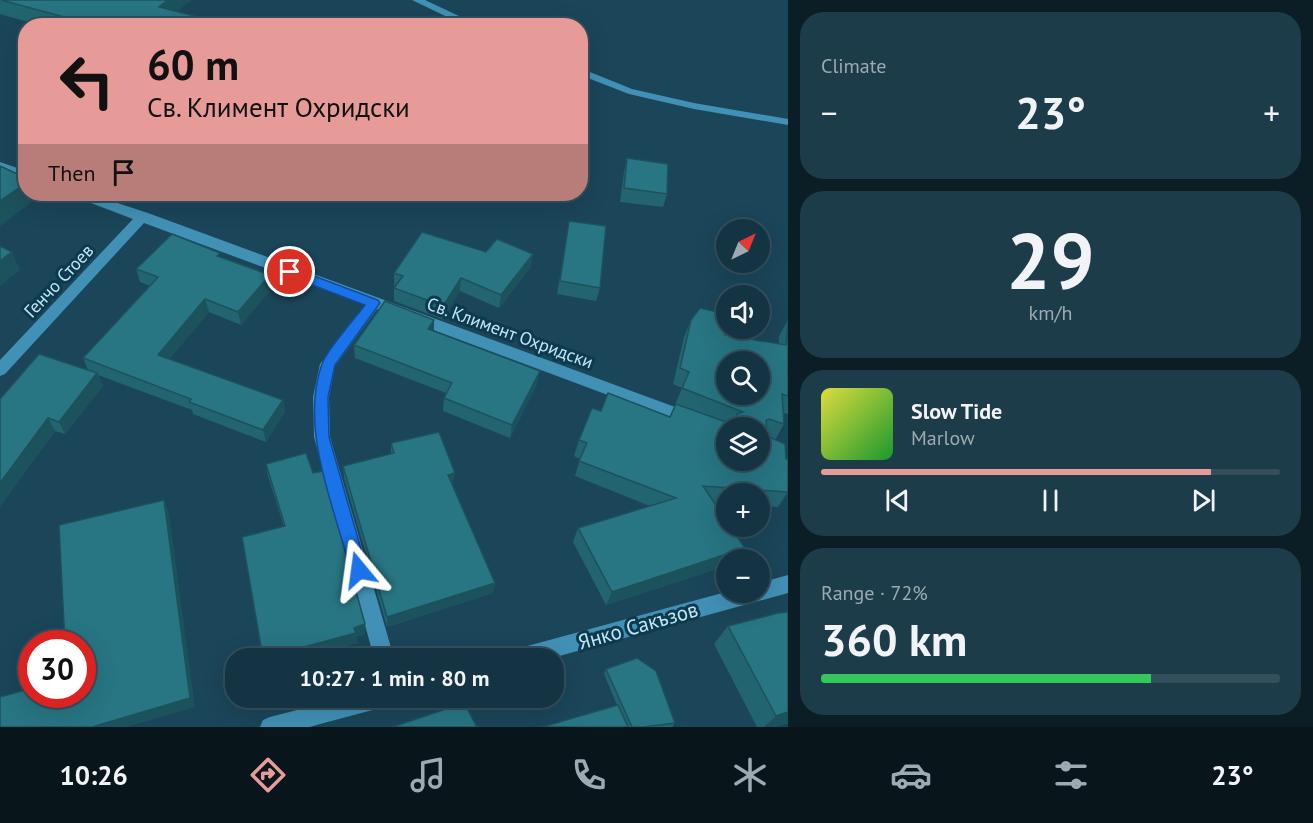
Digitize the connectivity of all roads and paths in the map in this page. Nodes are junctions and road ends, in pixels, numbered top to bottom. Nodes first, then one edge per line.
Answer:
1 (417, 0) edge
2 (457, 18) edge
3 (588, 74) edge
4 (788, 122) edge
5 (0, 166) edge
6 (18, 172) edge
7 (99, 201) edge
8 (143, 216) junction
9 (374, 303) junction
10 (0, 370) edge
11 (716, 428) edge
12 (788, 584) edge
13 (770, 589) edge
14 (718, 603) edge
15 (381, 648) edge
16 (556, 648) edge
17 (346, 708) edge
18 (292, 724) edge
19 (270, 727) edge

1 - 2 street
3 - 4 street
5 - 6 street
7 - 8 street, Св. Климент Охридски
8 - 9 street, Св. Климент Охридски
8 - 10 street, Генчо Стоев
9 - 11 street, Св. Климент Охридски
9 - 15 street
12 - 13 street, Янко Сакъзов
14 - 16 street, Янко Сакъзов
17 - 18 street
18 - 19 street

